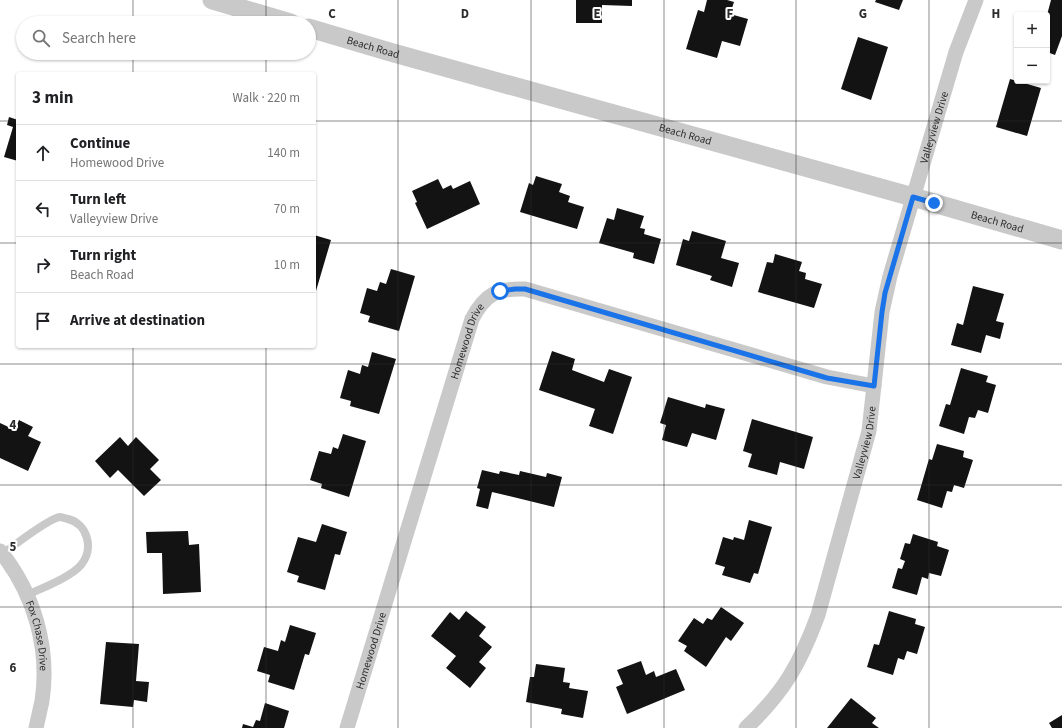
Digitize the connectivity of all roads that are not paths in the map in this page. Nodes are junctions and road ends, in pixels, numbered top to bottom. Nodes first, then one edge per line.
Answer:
1 (212, 0) edge
2 (976, 0) edge
3 (267, 16) edge
4 (316, 30) edge
5 (913, 197) junction
6 (1062, 240) edge
7 (874, 386) junction
8 (1, 553) edge
9 (27, 595) junction
10 (352, 727) edge
11 (36, 728) edge
12 (746, 728) edge

1 - 3 street
2 - 5 street, Valleyview Drive
4 - 5 street, Beach Road
5 - 6 street, Beach Road
5 - 7 street, Valleyview Drive
7 - 10 street, Homewood Drive
7 - 12 street, Valleyview Drive
8 - 9 street, Fox Chase Drive
8 - 9 lane
9 - 11 street, Fox Chase Drive

